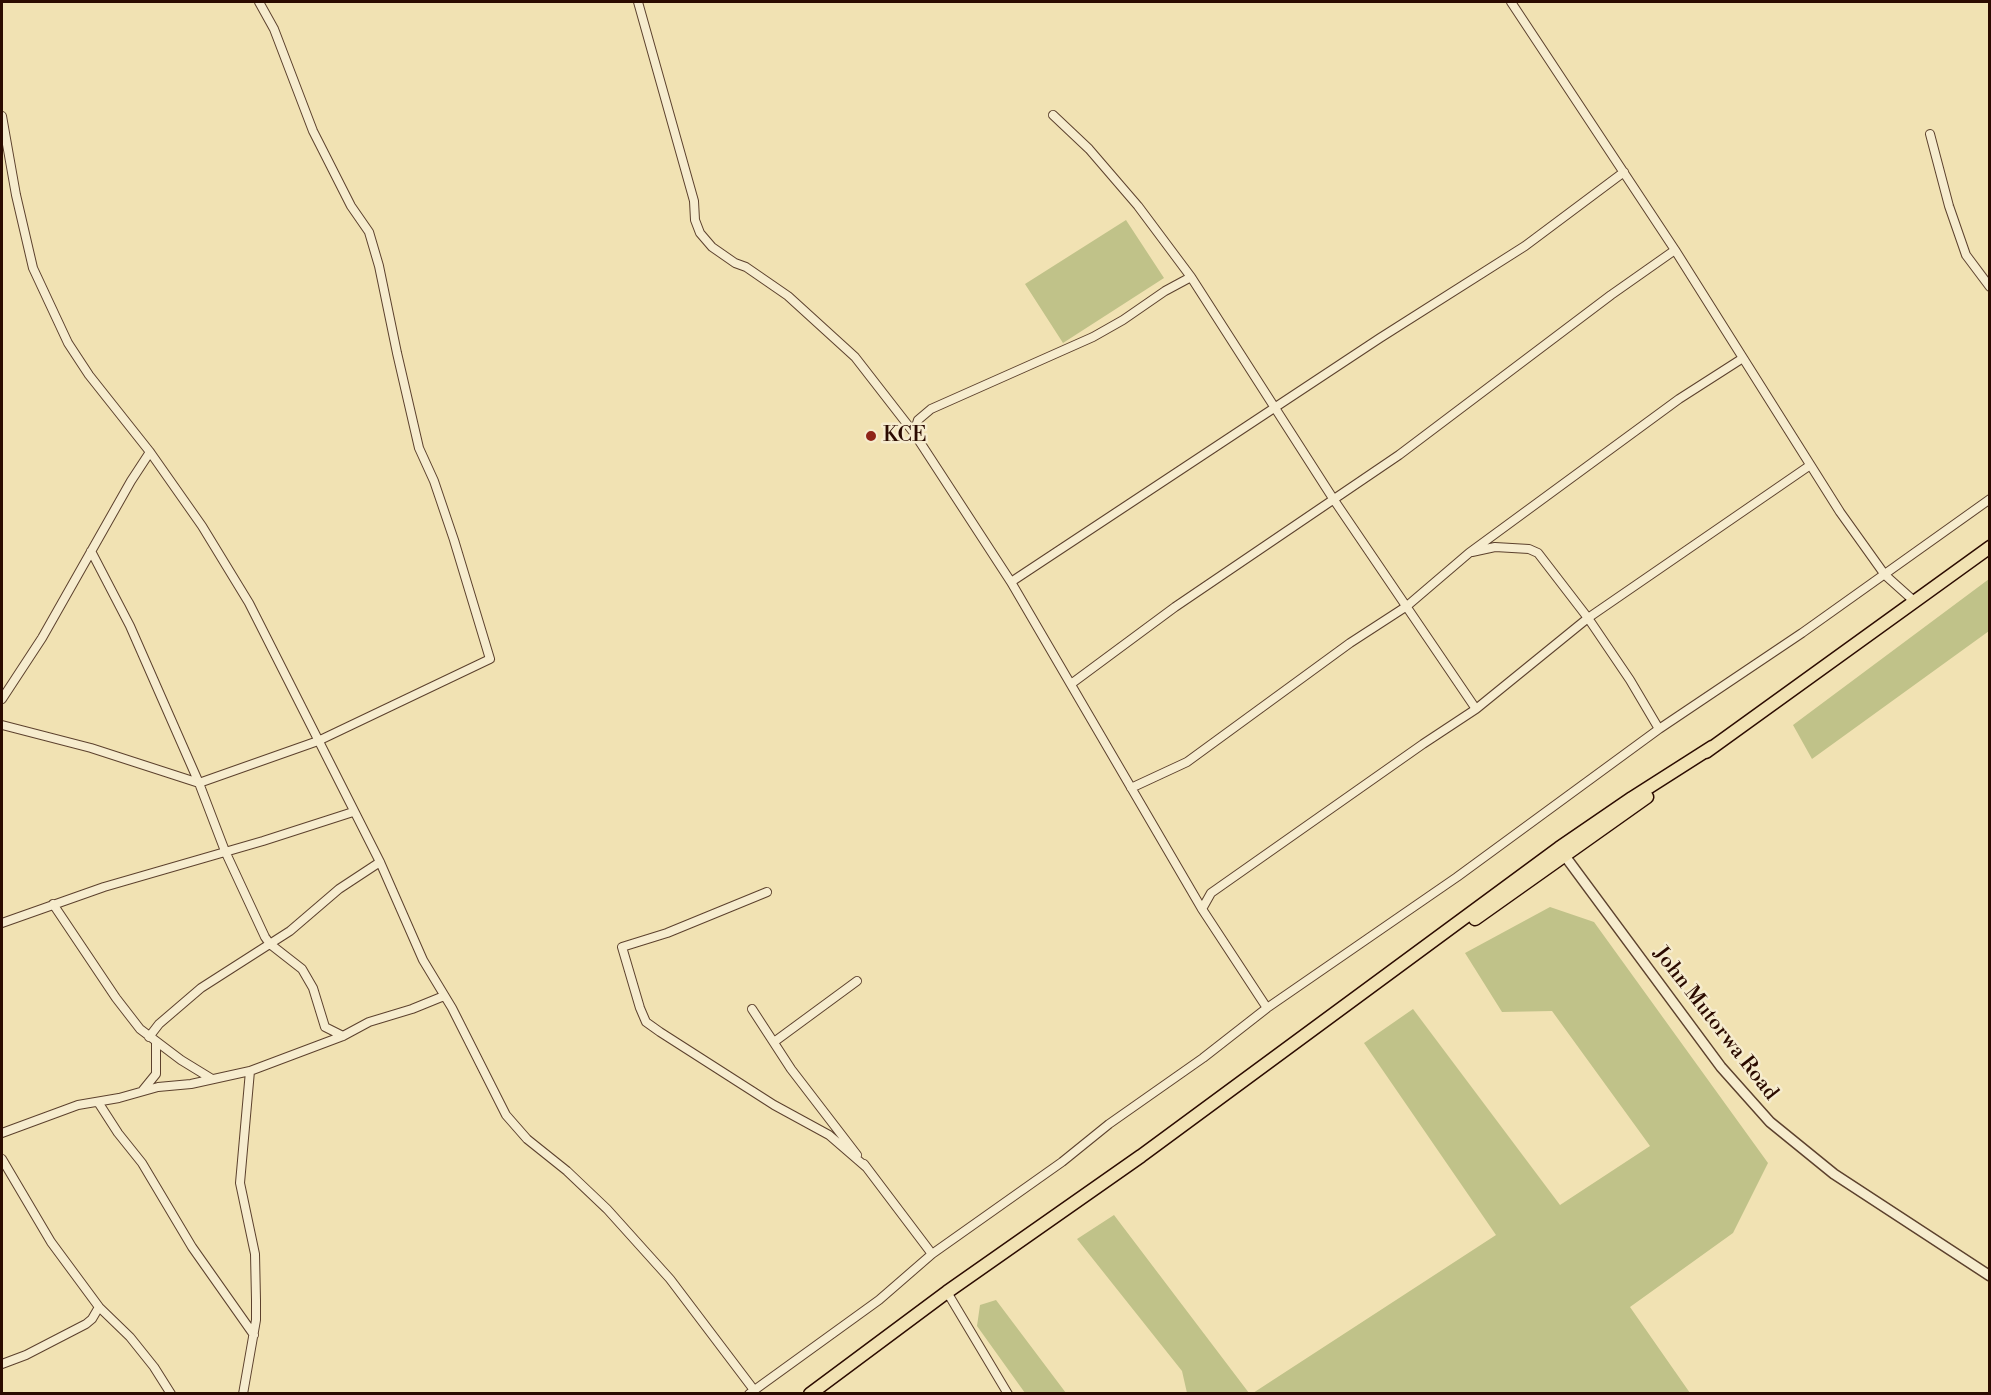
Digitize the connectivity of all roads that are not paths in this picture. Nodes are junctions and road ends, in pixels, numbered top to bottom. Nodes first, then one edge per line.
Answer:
1 (260, 2) edge
2 (638, 2) edge
3 (1511, 2) edge
4 (1053, 115) dead end
5 (2, 116) edge
6 (1930, 134) dead end
7 (1624, 172) junction
8 (1675, 250) junction
9 (1191, 277) junction
10 (1989, 287) edge
11 (1743, 358) junction
12 (1275, 408) junction
13 (914, 433) junction
14 (150, 452) junction
15 (1809, 466) junction
16 (1989, 499) edge
17 (1334, 500) junction
18 (1989, 547) edge
19 (91, 550) junction
20 (1469, 553) junction
21 (1885, 575) junction
22 (1011, 582) junction
23 (1914, 601) junction
24 (1407, 606) junction
25 (1588, 618) junction
26 (1071, 684) junction
27 (2, 699) edge
28 (1476, 709) junction
29 (2, 724) edge
30 (1659, 729) junction
31 (318, 741) junction
32 (199, 783) junction
33 (1131, 788) junction
34 (353, 812) junction
35 (225, 851) junction
36 (1562, 852) junction
37 (380, 862) junction
38 (767, 892) dead end
39 (53, 904) junction
40 (1202, 909) junction
41 (2, 923) edge
42 (270, 944) junction
43 (857, 981) dead end
44 (444, 996) junction
45 (1268, 1008) junction
46 (752, 1009) dead end
47 (343, 1036) junction
48 (153, 1039) junction
49 (774, 1042) junction
50 (250, 1071) junction
51 (212, 1079) junction
52 (142, 1091) junction
53 (98, 1102) junction
54 (2, 1133) edge
55 (2, 1159) edge
56 (866, 1167) junction
57 (932, 1254) junction
58 (1989, 1276) edge
59 (947, 1292) junction
60 (99, 1307) junction
61 (254, 1335) junction
62 (2, 1364) edge
63 (751, 1392) edge
64 (171, 1394) edge
65 (243, 1394) edge
66 (810, 1394) edge
67 (1008, 1394) edge

1 - 31 street
2 - 13 street
3 - 7 street
4 - 9 street
5 - 14 street
6 - 10 street
7 - 8 street
7 - 12 street
8 - 11 street
8 - 17 street
9 - 12 street
9 - 13 street
11 - 15 street
11 - 20 street
12 - 17 street
12 - 22 street
13 - 22 street
14 - 19 street
14 - 31 street
15 - 21 street
15 - 25 street
16 - 21 street
17 - 24 street
17 - 26 street
18 - 23 highway
19 - 27 street
19 - 32 street
20 - 24 street
20 - 25 street
21 - 23 street
21 - 30 street
22 - 26 street
23 - 36 highway
24 - 28 street
24 - 33 street
25 - 28 street
25 - 30 street
26 - 33 street
28 - 40 street
29 - 32 street
30 - 45 street
31 - 32 street
31 - 34 street
32 - 35 street
33 - 40 street
34 - 35 street
34 - 37 street
35 - 39 street
35 - 42 street
36 - 58 street, John Mutorwa Road
36 - 59 highway
37 - 42 street
37 - 44 street
38 - 56 street
39 - 41 street
39 - 48 street
40 - 45 street
42 - 47 street
42 - 48 street
43 - 49 street
44 - 47 street
44 - 63 street
45 - 57 street
46 - 49 street
47 - 50 street
48 - 51 street
48 - 52 street
49 - 56 street
50 - 51 street
50 - 61 street
51 - 52 street
52 - 53 street
53 - 54 street
53 - 61 street
55 - 60 street
56 - 57 street
57 - 63 street
59 - 66 highway
59 - 67 street
60 - 62 street
60 - 64 street
61 - 65 street

